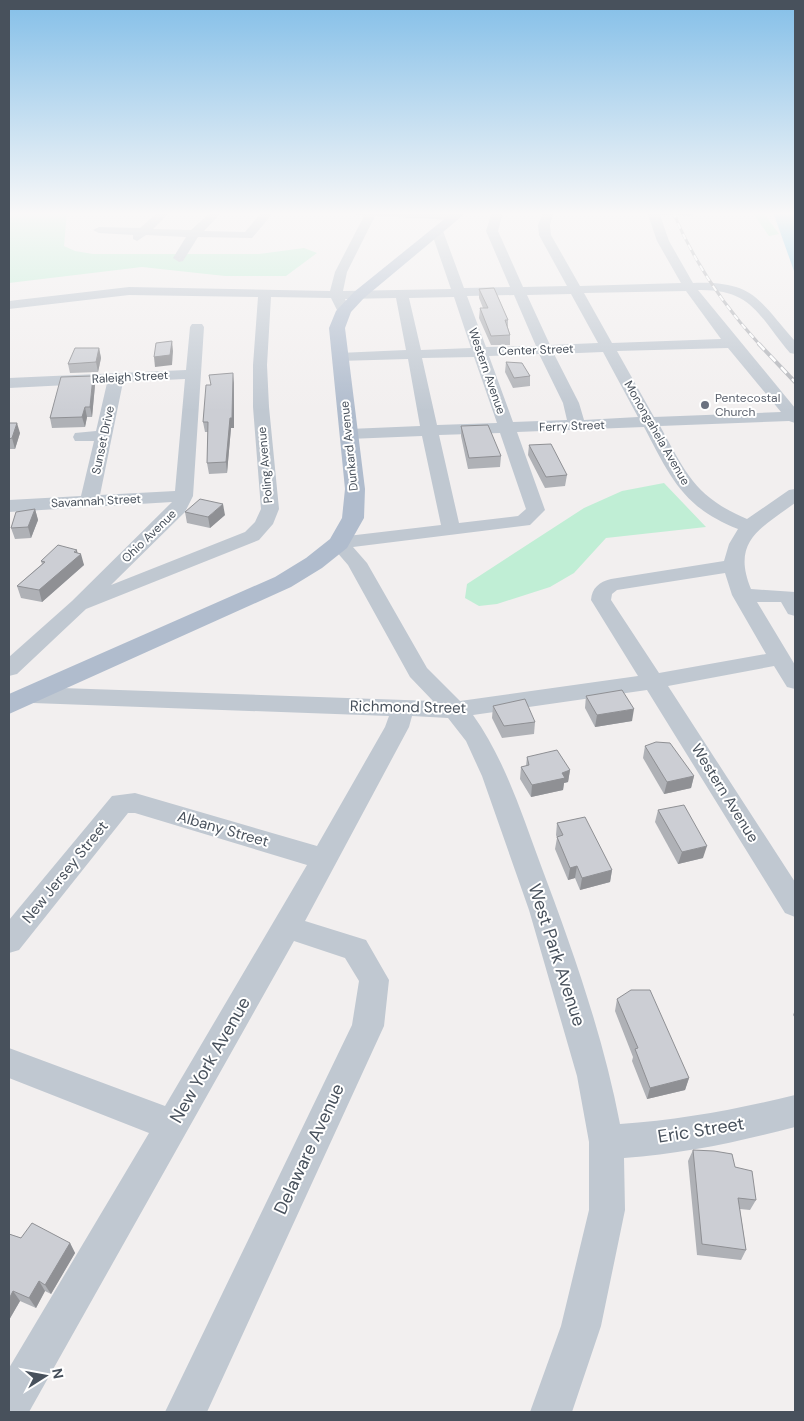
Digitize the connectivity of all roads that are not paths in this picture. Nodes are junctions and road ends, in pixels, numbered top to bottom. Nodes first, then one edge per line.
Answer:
1 (168, 278) edge
2 (341, 278) edge
3 (380, 278) edge
4 (455, 278) edge
5 (513, 278) edge
6 (570, 278) edge
7 (686, 278) edge
8 (690, 285) junction
9 (109, 287) junction
10 (576, 289) junction
11 (518, 290) junction
12 (460, 292) junction
13 (265, 293) junction
14 (402, 294) junction
15 (9, 295) edge
16 (359, 295) junction
17 (340, 303) junction
18 (9, 306) edge
19 (197, 327) dead end
20 (733, 343) junction
21 (608, 347) junction
22 (545, 350) junction
23 (795, 350) edge
24 (480, 352) junction
25 (416, 354) junction
26 (338, 357) junction
27 (192, 374) junction
28 (116, 378) junction
29 (9, 382) edge
30 (795, 417) edge
31 (651, 423) junction
32 (577, 426) junction
33 (506, 428) junction
34 (431, 431) junction
35 (349, 434) junction
36 (104, 436) junction
37 (81, 437) dead end
38 (184, 496) junction
39 (794, 496) edge
40 (89, 502) junction
41 (9, 506) edge
42 (750, 527) junction
43 (452, 529) junction
44 (339, 543) junction
45 (734, 566) junction
46 (742, 595) junction
47 (79, 605) junction
48 (795, 610) edge
49 (780, 658) junction
50 (9, 669) edge
51 (652, 682) junction
52 (795, 682) edge
53 (33, 695) junction
54 (9, 705) edge
55 (403, 708) junction
56 (456, 710) junction
57 (121, 803) joint
58 (324, 859) junction
59 (795, 905) edge
60 (287, 927) junction
61 (9, 941) edge
62 (9, 1063) edge
63 (795, 1111) edge
64 (172, 1125) junction
65 (606, 1142) junction
66 (14, 1407) edge
67 (186, 1412) edge
68 (551, 1412) edge

1 - 9 street
2 - 17 street
3 - 16 main road, Dunkard Avenue
4 - 12 street, Western Avenue
5 - 11 street
6 - 10 street, Monongahela Avenue
7 - 8 street
8 - 10 street
8 - 20 street
8 - 23 street
9 - 13 street
9 - 15 street
9 - 18 street
10 - 11 street
10 - 21 street, Monongahela Avenue
11 - 12 street
11 - 22 street
12 - 14 street
12 - 24 street, Western Avenue
13 - 17 street
13 - 47 street, Poling Avenue
14 - 16 street
14 - 25 street
16 - 17 main road, Dunkard Avenue
17 - 26 main road, Dunkard Avenue
19 - 27 street, Ohio Avenue
20 - 21 street, Center Street
20 - 30 street
21 - 22 street, Center Street
21 - 31 street, Monongahela Avenue
22 - 24 street, Center Street
22 - 32 street
24 - 25 street, Center Street
24 - 33 street, Western Avenue
25 - 26 street, Center Street
25 - 34 street
26 - 35 main road, Dunkard Avenue
27 - 28 street, Raleigh Street
27 - 38 street, Ohio Avenue
28 - 29 street, Raleigh Street
28 - 36 street, Sunset Drive
30 - 31 street, Ferry Street
31 - 32 street, Ferry Street
31 - 42 street, Monongahela Avenue
32 - 33 street, Ferry Street
33 - 34 street, Ferry Street
33 - 43 street, Western Avenue
34 - 35 street, Ferry Street
34 - 43 street
35 - 44 main road, Dunkard Avenue
36 - 37 street
36 - 40 street, Sunset Drive
38 - 40 street, Savannah Street
38 - 47 street, Ohio Avenue
39 - 42 street
40 - 41 street, Savannah Street
42 - 45 street
43 - 44 street
44 - 53 main road, Dunkard Avenue
44 - 56 street, West Park Avenue
45 - 46 street
45 - 51 street, Western Avenue
46 - 48 street
46 - 49 street
47 - 50 street, Ohio Avenue
49 - 51 street, Richmond Street
49 - 52 street
51 - 56 street, Richmond Street
51 - 59 street, Western Avenue
53 - 54 main road, Dunkard Avenue
53 - 55 street, Richmond Street
55 - 56 street, Richmond Street
55 - 58 street, New York Avenue
56 - 65 street, West Park Avenue
57 - 58 street, Albany Street
57 - 61 street, New Jersey Street
58 - 60 street, New York Avenue
60 - 64 street, New York Avenue
60 - 67 street, Delaware Avenue
62 - 64 street
63 - 65 street, Eric Street
64 - 66 street, New York Avenue
65 - 68 street, West Park Avenue

